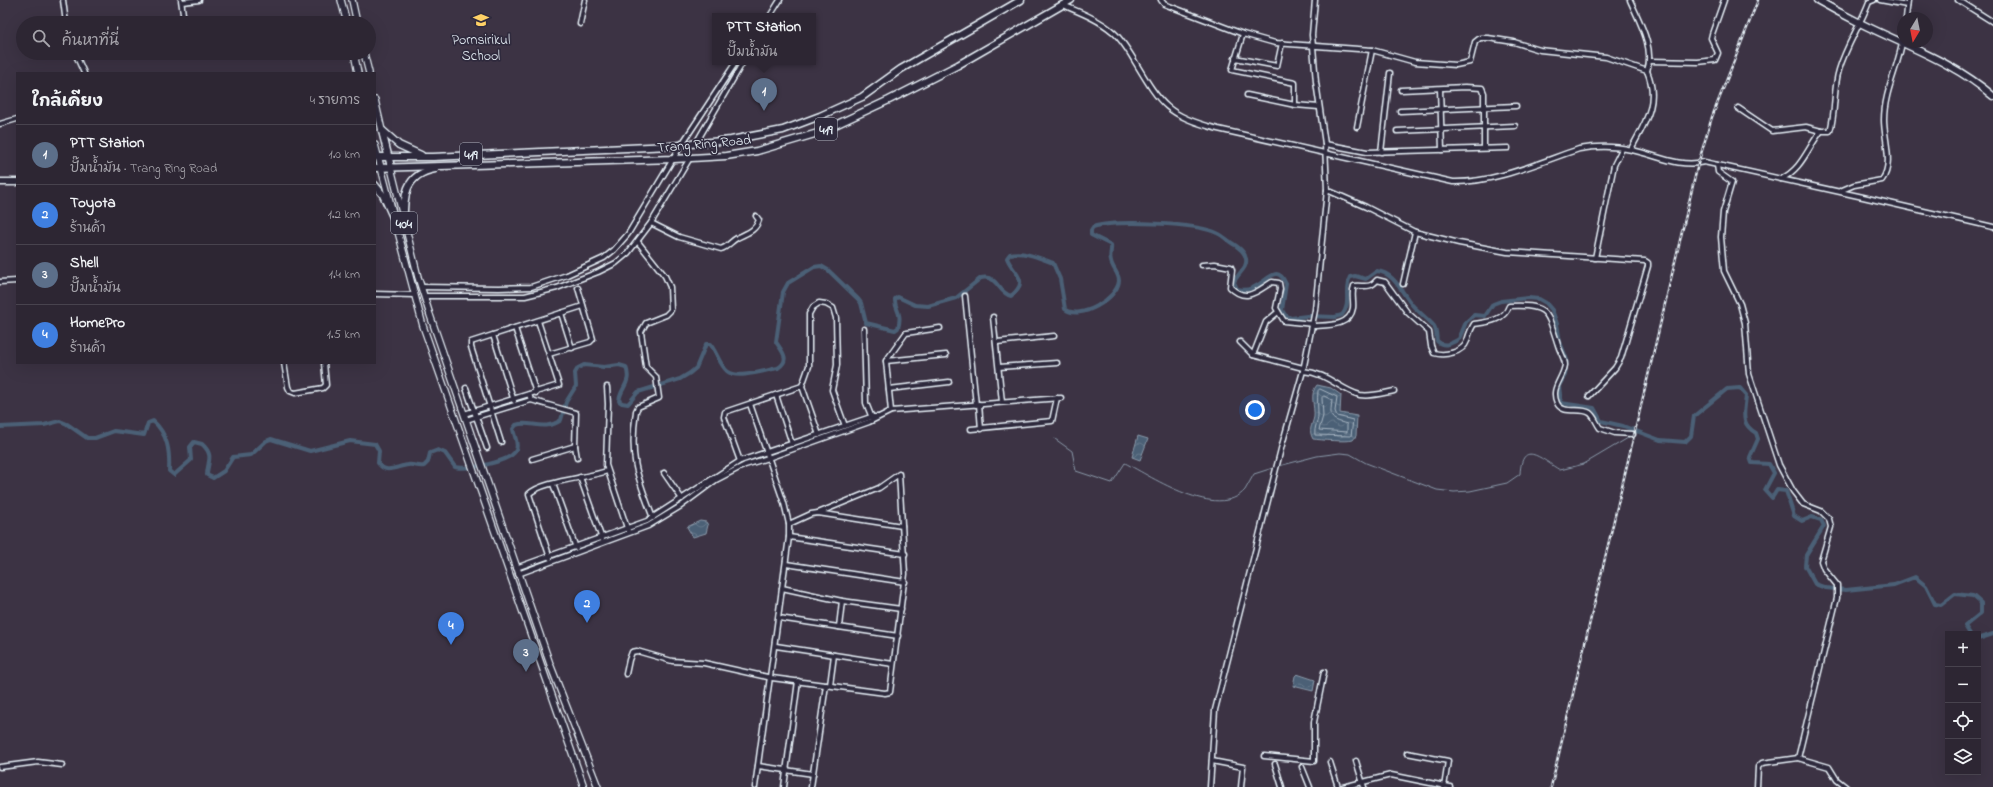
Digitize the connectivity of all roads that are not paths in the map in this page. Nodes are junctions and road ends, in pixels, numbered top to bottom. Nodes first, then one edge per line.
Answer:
1 (63, 0) edge
2 (199, 0) edge
3 (341, 0) edge
4 (352, 0) edge
5 (585, 0) edge
6 (780, 0) edge
7 (1021, 0) edge
8 (1071, 0) edge
9 (1161, 0) edge
10 (1315, 0) edge
11 (1630, 0) edge
12 (1724, 0) edge
13 (1817, 0) edge
14 (1874, 0) edge
15 (1880, 0) edge
16 (1908, 0) edge
17 (1958, 0) edge
18 (181, 1) edge
19 (1063, 5) junction
20 (1907, 5) junction
21 (1906, 12) edge
22 (772, 13) edge
23 (183, 14) dead end
24 (65, 16) edge
25 (344, 16) edge
26 (355, 16) edge
27 (1993, 22) edge
28 (1861, 23) junction
29 (580, 24) dead end
30 (1243, 34) junction
31 (1897, 38) edge
32 (1282, 43) junction
33 (1313, 47) junction
34 (1901, 48) edge
35 (1918, 48) edge
36 (1372, 50) junction
37 (1235, 58) junction
38 (78, 60) edge
39 (355, 60) edge
40 (366, 60) edge
41 (1650, 61) junction
42 (734, 65) edge
43 (741, 65) edge
44 (1647, 71) junction
45 (84, 72) edge
46 (358, 72) edge
47 (369, 72) edge
48 (1390, 73) dead end
49 (1440, 89) junction
50 (1401, 90) dead end
51 (1247, 95) dead end
52 (1993, 96) edge
53 (376, 104) edge
54 (1295, 105) junction
55 (1516, 106) dead end
56 (1319, 107) junction
57 (1484, 108) junction
58 (1738, 108) dead end
59 (1441, 109) junction
60 (1400, 111) dead end
61 (16, 119) edge
62 (0, 124) edge
63 (1515, 126) dead end
64 (1357, 128) dead end
65 (1484, 129) junction
66 (382, 130) junction
67 (1441, 130) junction
68 (1397, 131) dead end
69 (1821, 131) junction
70 (696, 143) junction
71 (682, 144) junction
72 (1325, 144) junction
73 (1484, 148) junction
74 (1508, 148) dead end
75 (1622, 149) junction
76 (1442, 150) junction
77 (1630, 150) junction
78 (1381, 152) junction
79 (1325, 154) junction
80 (377, 157) edge
81 (429, 157) junction
82 (690, 158) junction
83 (674, 159) junction
84 (389, 161) junction
85 (461, 165) junction
86 (1717, 165) junction
87 (378, 168) edge
88 (1780, 180) junction
89 (0, 182) edge
90 (16, 182) edge
91 (376, 186) edge
92 (1326, 190) junction
93 (1839, 191) junction
94 (756, 216) dead end
95 (394, 217) junction
96 (404, 223) junction
97 (652, 223) junction
98 (1993, 227) edge
99 (1415, 232) junction
100 (638, 242) junction
101 (1595, 258) junction
102 (1202, 265) dead end
103 (16, 281) edge
104 (0, 282) edge
105 (1403, 284) dead end
106 (421, 287) junction
107 (578, 288) dead end
108 (376, 294) edge
109 (414, 295) junction
110 (424, 296) junction
111 (965, 296) dead end
112 (584, 306) junction
113 (1278, 312) junction
114 (561, 313) junction
115 (993, 317) dead end
116 (538, 321) junction
117 (1313, 325) junction
118 (515, 328) junction
119 (940, 328) dead end
120 (864, 329) dead end
121 (493, 335) junction
122 (1054, 336) dead end
123 (997, 342) junction
124 (1240, 342) dead end
125 (572, 348) junction
126 (549, 354) junction
127 (946, 355) dead end
128 (1253, 355) junction
129 (886, 361) junction
130 (1057, 363) dead end
131 (284, 364) edge
132 (324, 364) edge
133 (999, 367) junction
134 (1303, 370) junction
135 (949, 382) dead end
136 (802, 386) junction
137 (607, 387) dead end
138 (466, 388) dead end
139 (889, 389) junction
140 (1394, 391) dead end
141 (536, 393) junction
142 (529, 394) junction
143 (776, 395) junction
144 (1589, 396) dead end
145 (513, 399) junction
146 (531, 400) junction
147 (1002, 402) junction
148 (750, 404) junction
149 (977, 404) junction
150 (515, 405) junction
151 (490, 407) junction
152 (474, 412) junction
153 (492, 412) junction
154 (890, 412) junction
155 (465, 417) junction
156 (476, 417) junction
157 (872, 419) junction
158 (845, 426) junction
159 (971, 429) dead end
160 (981, 429) junction
161 (1633, 434) dead end
162 (819, 435) junction
163 (501, 442) dead end
164 (792, 444) junction
165 (575, 446) junction
166 (487, 448) dead end
167 (766, 453) junction
168 (577, 458) dead end
169 (768, 458) junction
170 (532, 459) dead end
171 (740, 461) junction
172 (607, 471) junction
173 (664, 474) dead end
174 (580, 477) junction
175 (553, 484) junction
176 (682, 499) junction
177 (818, 513) junction
178 (653, 517) junction
179 (655, 522) junction
180 (789, 524) junction
181 (902, 526) junction
182 (627, 528) junction
183 (629, 534) junction
184 (601, 537) junction
185 (789, 537) junction
186 (603, 543) junction
187 (576, 546) junction
188 (578, 552) junction
189 (905, 554) junction
190 (550, 556) junction
191 (552, 561) junction
192 (786, 564) junction
193 (517, 571) junction
194 (905, 582) junction
195 (782, 588) junction
196 (842, 600) junction
197 (901, 609) junction
198 (779, 618) junction
199 (839, 627) junction
200 (898, 636) junction
201 (776, 646) junction
202 (834, 655) junction
203 (893, 664) junction
204 (1324, 672) dead end
205 (626, 674) dead end
206 (772, 678) junction
207 (798, 681) junction
208 (828, 685) junction
209 (1407, 753) dead end
210 (1264, 756) dead end
211 (1798, 758) junction
212 (1212, 761) junction
213 (1356, 761) dead end
214 (1330, 762) dead end
215 (1275, 764) dead end
216 (62, 765) dead end
217 (758, 766) junction
218 (0, 767) edge
219 (1302, 767) dead end
220 (786, 770) junction
221 (813, 774) junction
222 (1363, 782) junction
223 (1445, 786) edge
224 (584, 787) edge
225 (598, 787) edge
226 (755, 787) edge
227 (784, 787) edge
228 (811, 787) edge
229 (1210, 787) edge
230 (1242, 787) edge
231 (1282, 787) edge
232 (1310, 787) edge
233 (1338, 787) edge
234 (1343, 787) edge
235 (1364, 787) edge
236 (1450, 787) edge
237 (1758, 787) edge
238 (1846, 787) edge

1 - 24 street
2 - 18 street
3 - 25 main road
4 - 26 main road
5 - 29 street
6 - 22 street
7 - 70 highway, Trang Ring Road / 419
8 - 19 highway, Trang Ring Road / 419
9 - 30 street
10 - 33 street
11 - 41 street
12 - 41 street
13 - 28 highway
14 - 28 street
15 - 20 street
16 - 20 street
17 - 27 street
18 - 23 street
19 - 79 street
19 - 82 highway, Trang Ring Road / 419
20 - 21 street
28 - 31 highway
28 - 69 street
30 - 32 street
30 - 37 street
32 - 33 street
32 - 37 street
33 - 36 street
33 - 56 street
34 - 93 street
35 - 52 highway
36 - 44 street
36 - 64 street
37 - 54 street
38 - 45 street
39 - 46 main road
40 - 47 main road
41 - 44 street
42 - 71 street
43 - 70 street
44 - 77 street
48 - 78 street
49 - 50 street
49 - 57 street
49 - 59 street
51 - 54 street
53 - 66 main road, 404
54 - 56 street
55 - 57 street
56 - 72 street
57 - 59 street
57 - 65 street
58 - 69 street
59 - 60 street
59 - 67 street
61 - 62 street
63 - 65 street
65 - 67 street
65 - 73 street
66 - 81 highway
66 - 84 highway, 404
67 - 68 street
67 - 76 street
69 - 88 street
70 - 71 highway, Trang Ring Road / 419
71 - 81 highway, Trang Ring Road / 419
71 - 83 street
72 - 78 street
72 - 79 street
73 - 74 street
73 - 76 street
75 - 77 street
75 - 79 street
75 - 101 street
76 - 78 street
77 - 86 street
79 - 92 street
80 - 84 highway, Trang Ring Road / 419
80 - 87 main road, 404
81 - 84 highway, Trang Ring Road / 419
82 - 83 highway, Trang Ring Road / 419
82 - 97 street
83 - 85 highway, Trang Ring Road / 419
83 - 106 street
84 - 85 highway, Trang Ring Road / 419
84 - 87 highway, Trang Ring Road / 419
84 - 96 main road, 404
85 - 96 highway
86 - 88 street
86 - 211 street
87 - 95 main road, 404
88 - 93 street
89 - 90 highway
91 - 95 highway
92 - 99 street
92 - 117 street
93 - 98 street
94 - 97 street
95 - 109 main road, 404
96 - 106 main road, 404
97 - 100 street
99 - 101 street
99 - 105 street
100 - 110 street
100 - 178 street
101 - 144 street
102 - 113 street
103 - 104 street
106 - 109 main road
106 - 110 main road, 404
107 - 112 street
108 - 109 street
109 - 110 main road
109 - 224 main road, 404
110 - 155 main road, 404
111 - 149 street
112 - 114 street
112 - 125 street
113 - 117 street
113 - 128 street
114 - 116 street
114 - 125 street
115 - 123 street
116 - 118 street
116 - 126 street
117 - 134 street
117 - 161 street
118 - 121 street
118 - 141 street
119 - 129 street
120 - 157 street
121 - 145 street
121 - 151 street
122 - 123 street
123 - 133 street
124 - 128 street
125 - 126 street
126 - 141 street
127 - 129 street
128 - 134 street
129 - 139 street
130 - 133 street
131 - 132 street
133 - 147 street
134 - 140 street
134 - 212 street
135 - 139 street
136 - 143 street
136 - 158 street
136 - 162 street
137 - 172 street
138 - 152 street
139 - 154 street
141 - 142 street
142 - 145 street
142 - 146 street
143 - 148 street
143 - 164 street
145 - 150 street
145 - 151 street
146 - 150 street
146 - 165 street
147 - 149 street
147 - 160 street
148 - 167 street
148 - 171 street
149 - 154 street
149 - 160 street
150 - 153 street
151 - 152 street
151 - 153 street
152 - 155 street
152 - 156 street
153 - 156 street
153 - 163 street
154 - 157 street
155 - 156 street
155 - 193 main road, 404
156 - 166 street
157 - 158 street
157 - 169 street
158 - 162 street
159 - 160 street
162 - 164 street
164 - 167 street
165 - 168 street
165 - 170 street
167 - 169 street
167 - 171 street
169 - 179 street
169 - 180 street
171 - 176 street
172 - 174 street
172 - 182 street
173 - 176 street
174 - 175 street
174 - 184 street
175 - 187 street
175 - 190 street
176 - 178 street
177 - 180 street
177 - 181 street
177 - 181 street
178 - 179 street
178 - 182 street
179 - 183 street
180 - 185 street
181 - 189 street
182 - 183 street
182 - 184 street
183 - 186 street
184 - 186 street
184 - 187 street
185 - 189 street
185 - 192 street
186 - 188 street
187 - 188 street
187 - 190 street
188 - 191 street
189 - 194 street
190 - 191 street
190 - 193 street
191 - 193 street
192 - 194 street
192 - 195 street
193 - 225 main road, 404
194 - 197 street
195 - 196 street
195 - 198 street
196 - 197 street
196 - 199 street
197 - 200 street
198 - 199 street
198 - 201 street
199 - 200 street
200 - 203 street
201 - 202 street
201 - 206 street
202 - 203 street
202 - 208 street
203 - 208 street
204 - 210 street
205 - 206 street
206 - 207 street
206 - 217 street
207 - 208 street
207 - 220 street
208 - 221 street
209 - 223 street
211 - 237 street
211 - 238 street
212 - 229 street
212 - 230 street
213 - 222 street
214 - 233 street
215 - 231 street
216 - 218 street
217 - 220 street
217 - 226 street
219 - 232 street
220 - 221 street
220 - 227 street
221 - 228 street
222 - 223 street
222 - 234 street
222 - 235 street
223 - 236 street

